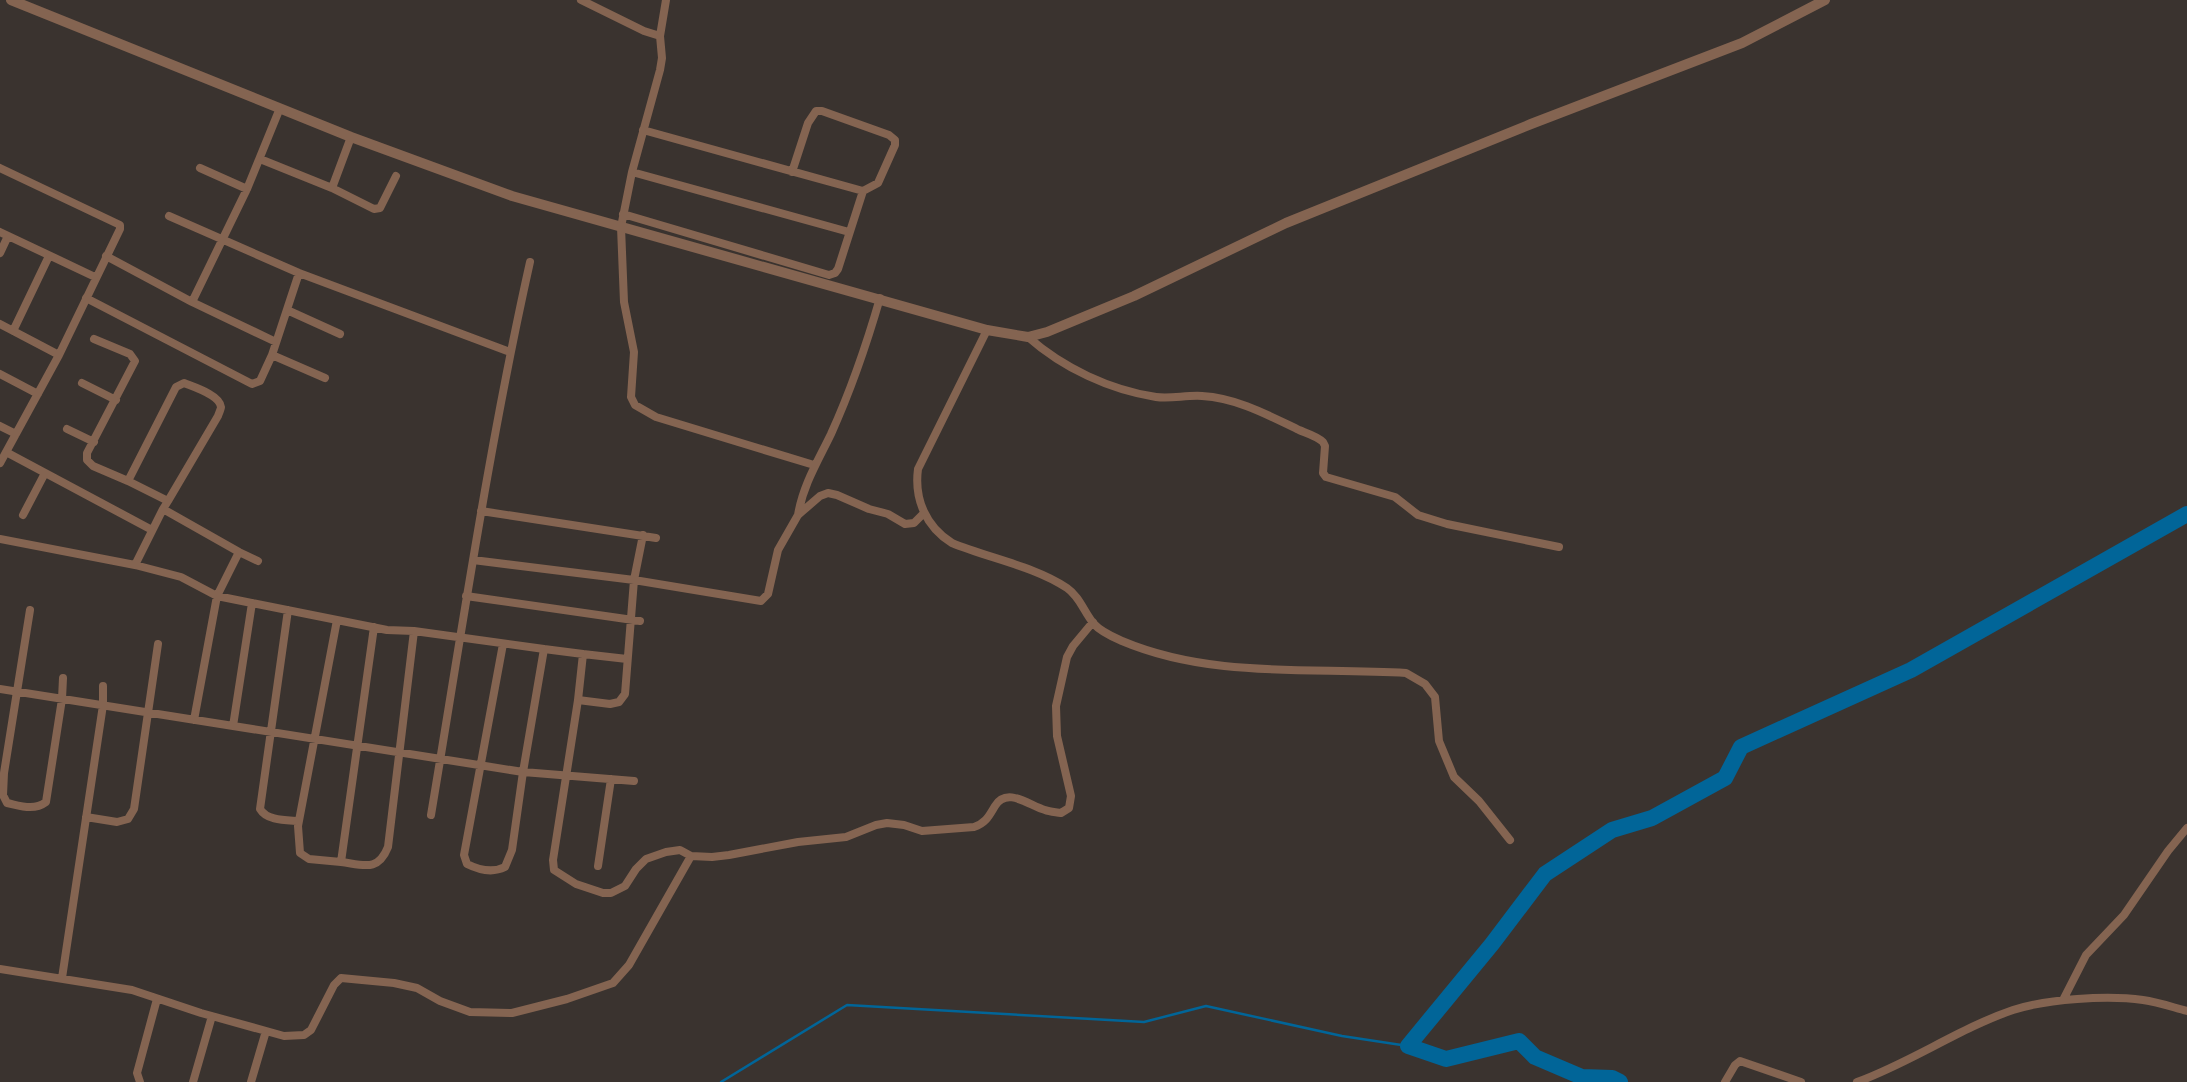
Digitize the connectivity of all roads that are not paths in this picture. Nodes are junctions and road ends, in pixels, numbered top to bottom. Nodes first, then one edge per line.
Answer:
1 (11, 0) edge
2 (581, 0) edge
3 (666, 0) edge
4 (1825, 0) edge
5 (660, 36) junction
6 (280, 108) junction
7 (643, 130) junction
8 (351, 137) junction
9 (260, 159) junction
10 (0, 168) edge
11 (200, 168) dead end
12 (632, 172) junction
13 (792, 172) junction
14 (396, 176) dead end
15 (332, 188) junction
16 (247, 189) junction
17 (863, 191) junction
18 (623, 214) junction
19 (169, 216) dead end
20 (621, 227) junction
21 (0, 232) edge
22 (849, 232) junction
23 (8, 236) junction
24 (223, 240) junction
25 (0, 253) edge
26 (49, 256) junction
27 (106, 256) junction
28 (530, 262) dead end
29 (299, 273) junction
30 (95, 277) junction
31 (86, 298) junction
32 (880, 298) junction
33 (192, 302) junction
34 (287, 310) junction
35 (0, 324) edge
36 (987, 330) junction
37 (13, 331) junction
38 (340, 334) dead end
39 (1028, 337) junction
40 (94, 339) dead end
41 (276, 342) junction
42 (510, 352) junction
43 (59, 355) junction
44 (272, 355) junction
45 (0, 374) edge
46 (325, 378) dead end
47 (82, 383) dead end
48 (38, 394) junction
49 (116, 400) junction
50 (0, 426) edge
51 (67, 429) dead end
52 (16, 434) junction
53 (94, 442) junction
54 (6, 452) junction
55 (0, 463) edge
56 (814, 465) junction
57 (45, 473) junction
58 (128, 481) junction
59 (168, 501) junction
60 (163, 509) junction
61 (481, 511) junction
62 (923, 514) junction
63 (23, 516) dead end
64 (798, 516) junction
65 (152, 530) junction
66 (643, 535) junction
67 (656, 538) dead end
68 (0, 539) edge
69 (1559, 547) dead end
70 (239, 552) junction
71 (473, 560) junction
72 (258, 561) dead end
73 (135, 565) junction
74 (634, 580) junction
75 (217, 596) junction
76 (466, 596) junction
77 (252, 603) junction
78 (30, 610) dead end
79 (288, 610) junction
80 (337, 620) junction
81 (630, 620) junction
82 (640, 621) dead end
83 (1093, 622) junction
84 (374, 627) junction
85 (414, 631) junction
86 (461, 636) junction
87 (158, 644) dead end
88 (503, 644) junction
89 (544, 649) junction
90 (583, 654) junction
91 (627, 659) junction
92 (63, 678) dead end
93 (103, 686) dead end
94 (0, 689) edge
95 (16, 692) junction
96 (62, 699) junction
97 (578, 700) junction
98 (103, 705) junction
99 (147, 712) junction
100 (194, 720) junction
101 (233, 726) junction
102 (271, 732) junction
103 (314, 739) junction
104 (356, 746) junction
105 (399, 753) junction
106 (440, 759) junction
107 (481, 766) junction
108 (523, 772) junction
109 (566, 776) junction
110 (611, 780) junction
111 (634, 781) dead end
112 (431, 815) dead end
113 (86, 817) junction
114 (299, 821) junction
115 (2187, 828) edge
116 (1510, 840) dead end
117 (691, 856) junction
118 (341, 862) junction
119 (598, 866) dead end
120 (0, 969) edge
121 (62, 978) junction
122 (158, 999) junction
123 (2063, 1000) junction
124 (2187, 1010) edge
125 (212, 1016) junction
126 (266, 1031) junction
127 (140, 1082) edge
128 (193, 1082) edge
129 (251, 1082) edge
130 (1725, 1082) edge
131 (1801, 1082) edge
132 (1857, 1082) edge

1 - 6 street
2 - 5 street
3 - 5 street
4 - 39 street
5 - 7 street
6 - 8 street
6 - 9 street
7 - 12 street
7 - 13 street
8 - 15 street
8 - 20 street
9 - 15 street
9 - 16 street
10 - 27 street
11 - 16 street
12 - 18 street
12 - 22 street
13 - 17 street
13 - 17 street
14 - 15 street
16 - 24 street
17 - 22 street
18 - 20 street
18 - 22 street
19 - 24 street
20 - 32 street
20 - 56 street
21 - 23 street
23 - 25 street
23 - 26 street
24 - 29 street
24 - 33 street
26 - 30 street
26 - 37 street
27 - 30 street
27 - 33 street
28 - 42 street
29 - 34 street
29 - 42 street
30 - 31 street
31 - 43 street
31 - 44 street
32 - 36 street
32 - 56 street
33 - 41 street
34 - 38 street
34 - 41 street
35 - 37 street
36 - 39 street
36 - 62 street
37 - 43 street
39 - 69 street
40 - 49 street
41 - 44 street
42 - 61 street
43 - 48 street
44 - 46 street
45 - 48 street
47 - 49 street
48 - 52 street
49 - 53 street
50 - 52 street
51 - 53 street
52 - 54 street
53 - 58 street
54 - 55 street
54 - 57 street
56 - 64 street
57 - 63 street
57 - 65 street
58 - 59 street
58 - 59 street
59 - 60 street
60 - 65 street
60 - 70 street
61 - 66 street
61 - 71 street
62 - 64 street
62 - 83 street
64 - 74 street
65 - 73 street
66 - 67 street
66 - 74 street
68 - 73 street
70 - 72 street
70 - 75 street
71 - 74 street
71 - 76 street
73 - 75 street
74 - 81 street
75 - 77 street
75 - 100 street
76 - 81 street
76 - 86 street
77 - 79 street
77 - 101 street
78 - 95 street
79 - 80 street
79 - 102 street
80 - 84 street
80 - 103 street
81 - 82 street
81 - 91 street
83 - 116 street
83 - 117 street
84 - 85 street
84 - 104 street
85 - 86 street
85 - 105 street
86 - 88 street
86 - 106 street
87 - 99 street
88 - 89 street
88 - 107 street
89 - 90 street
89 - 108 street
90 - 91 street
90 - 97 street
91 - 97 street
92 - 96 street
93 - 98 street
94 - 95 street
95 - 96 street
95 - 96 street
96 - 98 street
97 - 109 street
98 - 99 street
98 - 113 street
99 - 100 street
99 - 113 street
100 - 101 street
101 - 102 street
102 - 103 street
102 - 114 street
103 - 104 street
103 - 114 street
104 - 105 street
104 - 118 street
105 - 106 street
105 - 118 street
106 - 107 street
106 - 112 street
107 - 108 street
107 - 108 street
108 - 109 street
109 - 110 street
109 - 117 street
110 - 111 street
110 - 119 street
113 - 121 street
114 - 118 street
115 - 123 street
117 - 126 street
120 - 121 street
121 - 122 street
122 - 125 street
122 - 127 street
123 - 124 street
123 - 132 street
125 - 126 street
125 - 128 street
126 - 129 street
130 - 131 street

